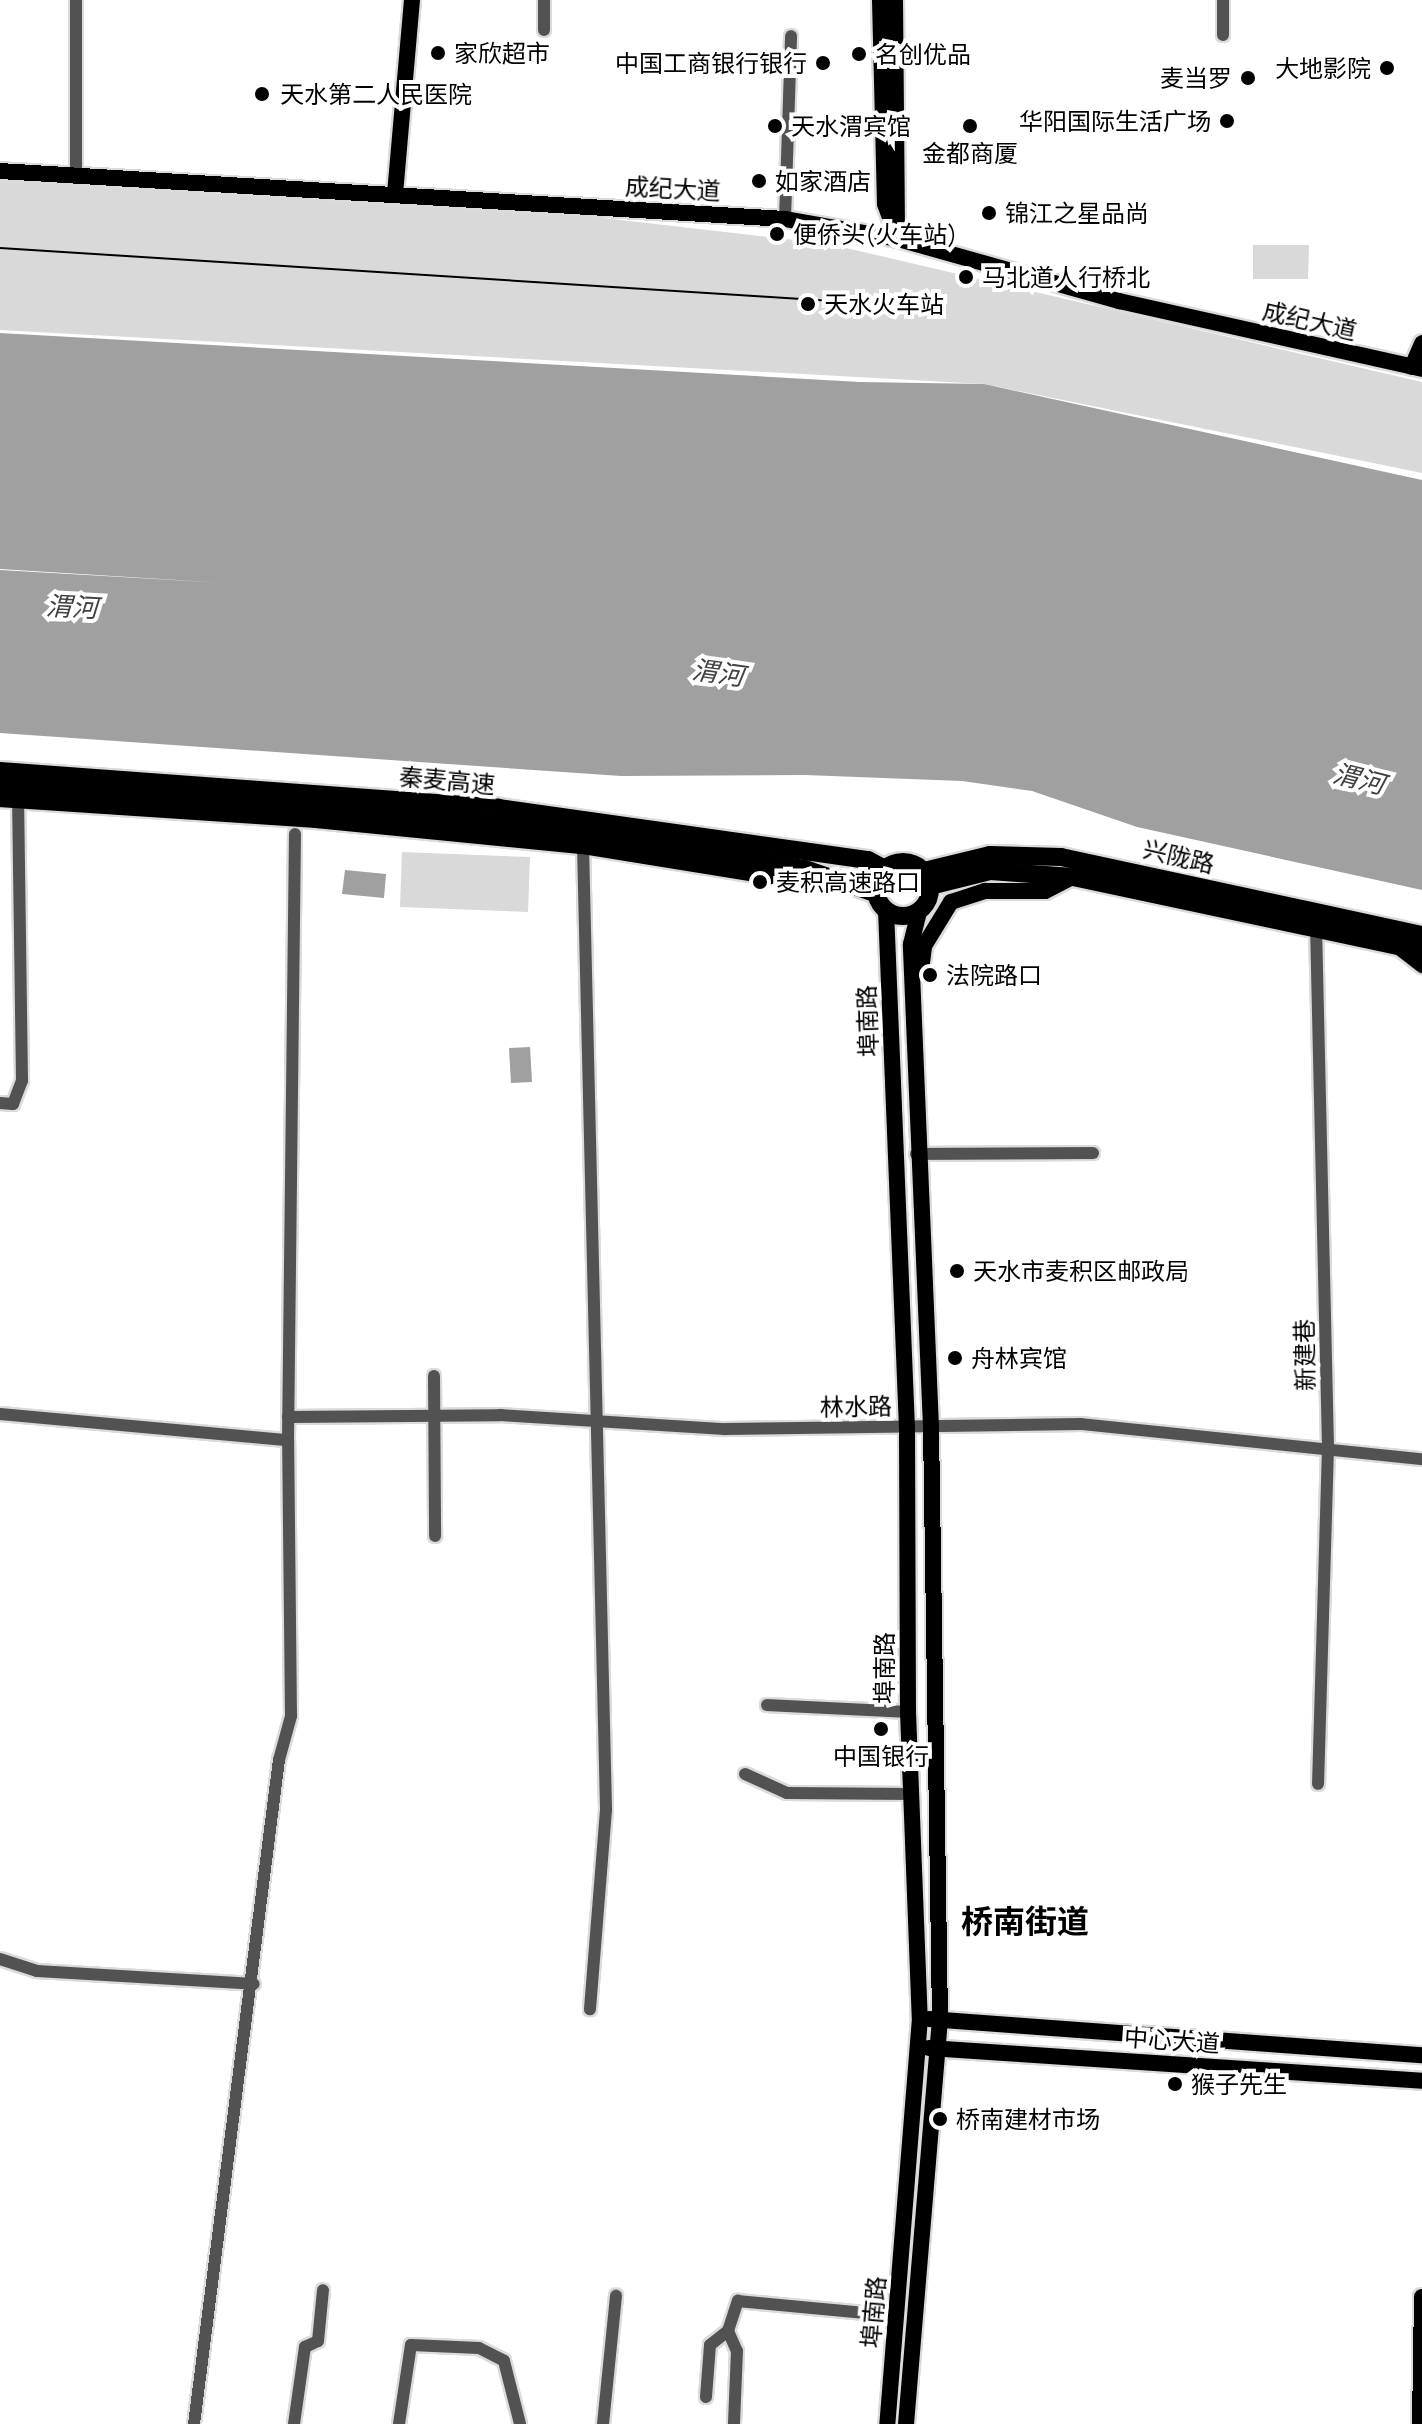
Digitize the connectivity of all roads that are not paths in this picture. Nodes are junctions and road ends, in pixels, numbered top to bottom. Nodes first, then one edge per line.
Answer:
1 (76, 0) edge
2 (412, 0) edge
3 (544, 0) edge
4 (880, 0) edge
5 (895, 0) edge
6 (1223, 0) edge
7 (544, 30) dead end
8 (1223, 35) dead end
9 (791, 36) dead end
10 (0, 171) edge
11 (76, 175) junction
12 (395, 194) junction
13 (785, 219) junction
14 (898, 239) junction
15 (1422, 343) edge
16 (1417, 368) edge
17 (0, 771) edge
18 (0, 787) edge
19 (0, 799) edge
20 (18, 801) junction
21 (295, 834) dead end
22 (694, 842) junction
23 (583, 846) junction
24 (885, 869) junction
25 (837, 877) junction
26 (1073, 877) junction
27 (927, 878) junction
28 (881, 902) junction
29 (919, 911) junction
30 (1316, 926) junction
31 (1422, 935) edge
32 (1397, 945) junction
33 (1422, 951) edge
34 (912, 962) junction
35 (889, 965) junction
36 (1422, 965) edge
37 (914, 1035) junction
38 (0, 1103) edge
39 (1093, 1153) dead end
40 (916, 1154) junction
41 (434, 1376) dead end
42 (0, 1414) edge
43 (435, 1415) junction
44 (288, 1417) junction
45 (598, 1418) junction
46 (931, 1427) junction
47 (907, 1428) junction
48 (288, 1440) junction
49 (1328, 1448) junction
50 (1422, 1459) edge
51 (435, 1536) dead end
52 (767, 1705) dead end
53 (908, 1712) junction
54 (745, 1774) dead end
55 (1318, 1784) dead end
56 (910, 1794) junction
57 (0, 1959) edge
58 (254, 1984) junction
59 (590, 2009) dead end
60 (920, 2018) junction
61 (940, 2020) junction
62 (919, 2047) junction
63 (939, 2050) junction
64 (1422, 2055) edge
65 (1422, 2081) edge
66 (323, 2290) dead end
67 (616, 2296) dead end
68 (1422, 2297) edge
69 (896, 2316) junction
70 (728, 2331) junction
71 (706, 2397) dead end
72 (194, 2424) edge
73 (294, 2424) edge
74 (399, 2424) edge
75 (520, 2424) edge
76 (603, 2424) edge
77 (734, 2424) edge
78 (887, 2424) edge
79 (906, 2424) edge
80 (1420, 2424) edge

1 - 11 street
2 - 12 main road
3 - 7 street
4 - 14 main road
5 - 14 main road
6 - 8 street
9 - 13 street
10 - 11 main road, 成纪大道
11 - 12 main road, 成纪大道
12 - 13 main road, 成纪大道
13 - 14 main road, 成纪大道
14 - 16 main road, 成纪大道
15 - 16 main road
17 - 22 highway, 秦麦高速
18 - 22 highway, 秦麦高速
19 - 20 main road
20 - 23 main road
20 - 38 street
21 - 44 street
22 - 24 highway, 秦麦高速
22 - 25 highway, 秦麦高速
23 - 25 main road
23 - 45 street
24 - 27 highway
24 - 28 highway
25 - 28 highway, 秦麦高速
26 - 27 highway, 兴陇路
26 - 30 highway, 兴陇路
26 - 37 main road
27 - 29 highway
27 - 31 highway, 兴陇路
28 - 29 highway
28 - 35 main road, 埠南路
29 - 34 main road, 埠南路
30 - 32 highway, 兴陇路
30 - 49 street, 新建巷
32 - 33 highway, 兴陇路
32 - 36 main road
34 - 35 main road
34 - 37 main road, 埠南路
35 - 47 main road, 埠南路
37 - 40 main road, 埠南路
39 - 40 street
40 - 46 main road, 埠南路
41 - 43 street
42 - 48 street
43 - 44 street, 林水路
43 - 45 street, 林水路
43 - 51 street
44 - 48 street
45 - 47 street, 林水路
45 - 59 street
46 - 47 street, 林水路
46 - 49 street, 林水路
46 - 61 main road, 埠南路
47 - 53 main road, 埠南路
48 - 58 street
49 - 50 street, 林水路
49 - 55 street, 新建巷
52 - 53 street
53 - 56 main road, 埠南路
54 - 56 street
56 - 60 main road, 埠南路
57 - 58 street
58 - 72 street
60 - 61 main road, 中心大道
60 - 62 main road, 埠南路
61 - 63 main road, 埠南路
61 - 64 main road, 中心大道
62 - 63 main road, 中心大道
62 - 69 main road, 埠南路
63 - 65 main road, 中心大道
63 - 79 main road, 埠南路
66 - 73 street
67 - 76 street
68 - 80 main road
69 - 70 street
69 - 78 main road, 埠南路
70 - 71 street
70 - 77 street
74 - 75 street

